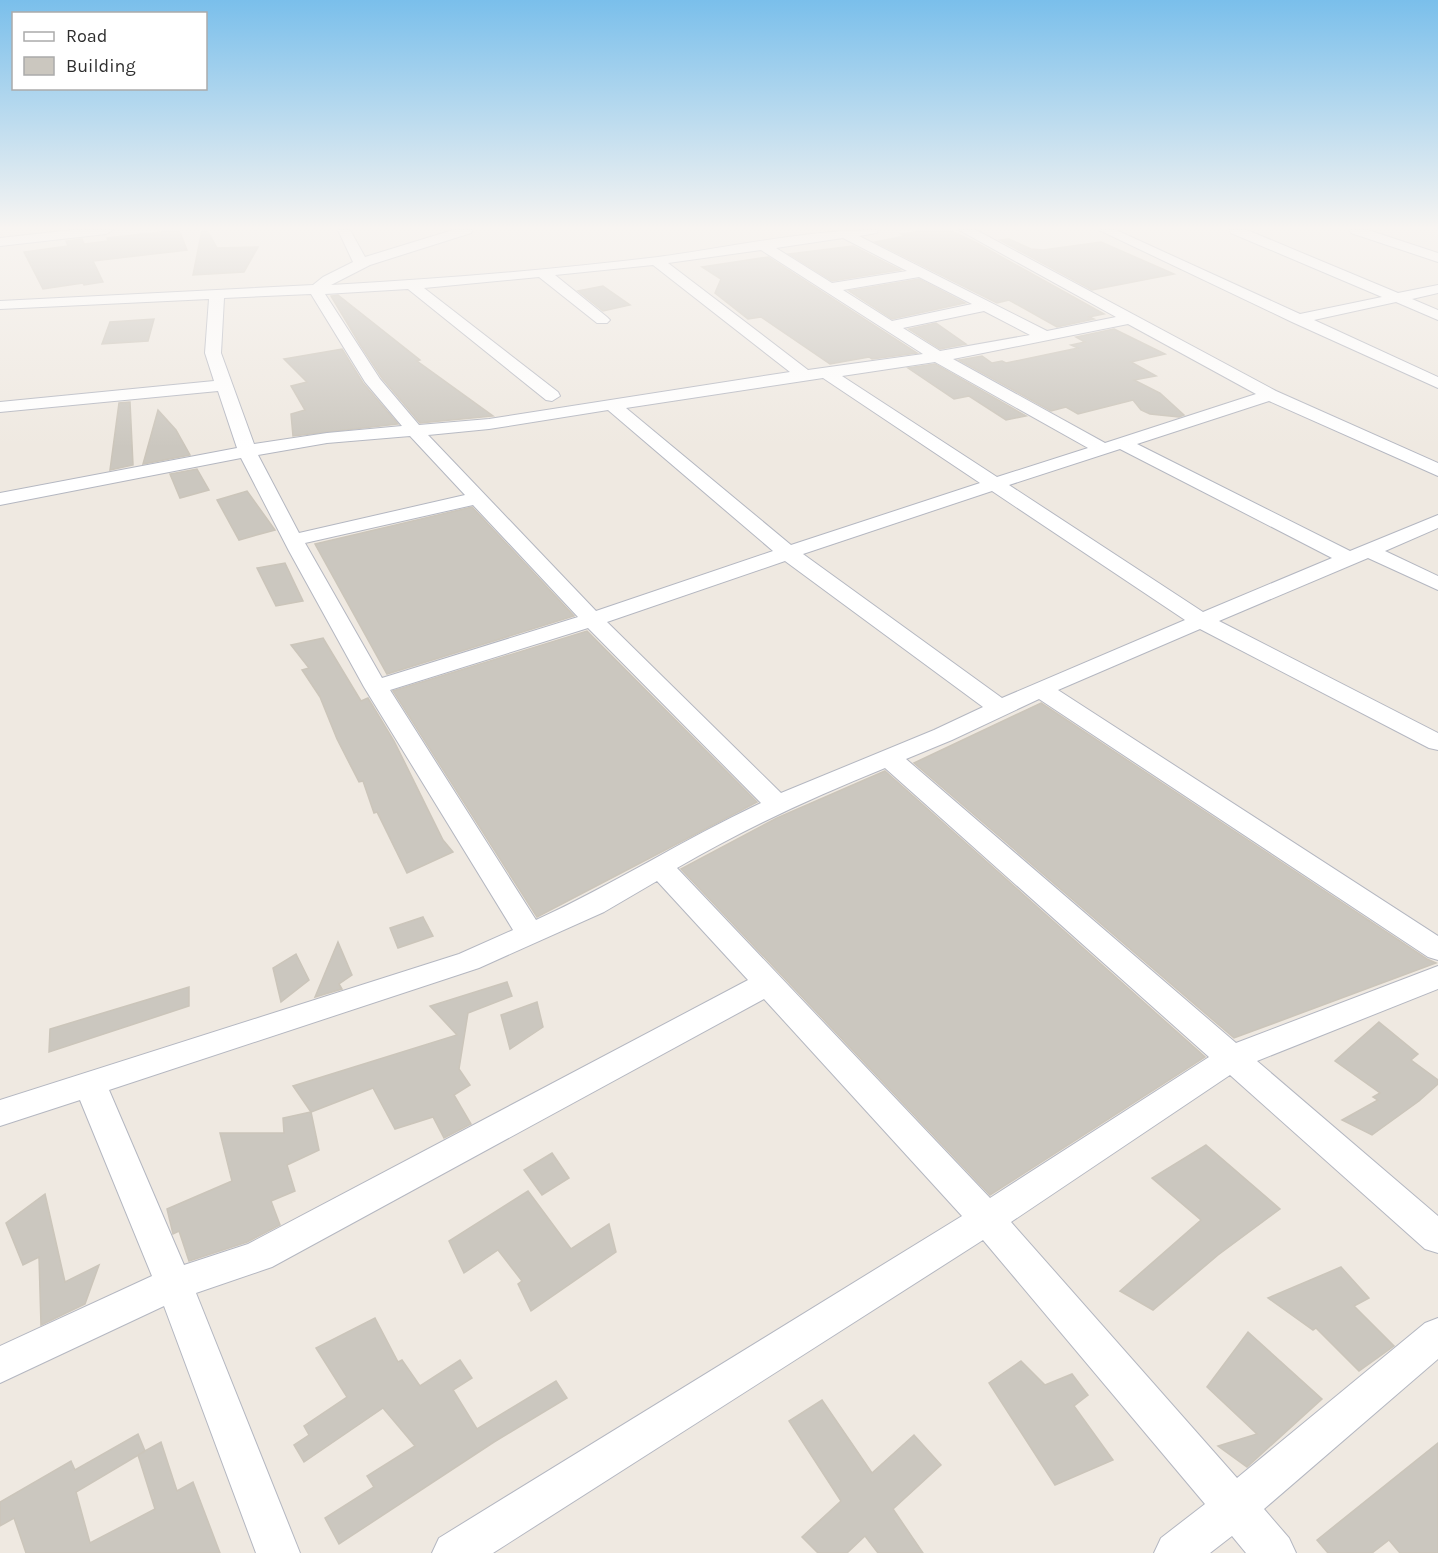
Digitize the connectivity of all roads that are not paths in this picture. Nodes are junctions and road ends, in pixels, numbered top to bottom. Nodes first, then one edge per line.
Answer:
1 (55, 302) edge
2 (216, 302) edge
3 (324, 302) edge
4 (433, 302) edge
5 (580, 302) edge
6 (710, 302) edge
7 (853, 302) edge
8 (979, 302) edge
9 (1099, 302) edge
10 (1260, 302) edge
11 (1375, 302) edge
12 (1412, 302) edge
13 (0, 305) edge
14 (986, 306) junction
15 (1438, 315) edge
16 (1129, 319) junction
17 (602, 320) dead end
18 (1297, 320) junction
19 (890, 326) junction
20 (1045, 336) junction
21 (938, 357) junction
22 (827, 373) junction
23 (805, 376) junction
24 (1438, 383) edge
25 (224, 385) junction
26 (1270, 395) junction
27 (552, 396) dead end
28 (612, 405) junction
29 (0, 407) edge
30 (415, 431) junction
31 (1112, 446) junction
32 (247, 451) junction
33 (1438, 470) edge
34 (992, 485) junction
35 (478, 498) junction
36 (0, 499) edge
37 (1438, 521) edge
38 (293, 540) junction
39 (788, 554) junction
40 (1360, 555) junction
41 (1438, 584) edge
42 (592, 620) junction
43 (1201, 621) junction
44 (376, 687) junction
45 (1040, 689) junction
46 (999, 708) junction
47 (1438, 743) edge
48 (888, 757) junction
49 (778, 805) junction
50 (660, 867) junction
51 (530, 934) junction
52 (1438, 950) edge
53 (1438, 977) edge
54 (768, 983) junction
55 (1233, 1057) junction
56 (90, 1084) junction
57 (0, 1113) edge
58 (987, 1219) junction
59 (1438, 1238) edge
60 (174, 1284) junction
61 (1438, 1335) edge
62 (0, 1365) edge
63 (1234, 1507) junction
64 (278, 1553) edge
65 (454, 1553) edge
66 (1176, 1553) edge
67 (1274, 1553) edge

1 - 13 street
2 - 25 street
3 - 30 street
4 - 27 street
5 - 17 street
6 - 23 street
7 - 19 street
8 - 14 street
9 - 16 street
10 - 18 street
11 - 18 street
12 - 15 street
14 - 19 street
14 - 20 street
16 - 20 street
16 - 26 street
18 - 24 street
19 - 21 street
20 - 21 street
21 - 22 street
21 - 31 street
22 - 23 street
22 - 34 street
23 - 28 street
25 - 29 street
25 - 32 street
26 - 31 street
26 - 33 street
28 - 30 street
28 - 39 street
30 - 32 street
30 - 35 street
31 - 34 street
31 - 40 street
32 - 36 street
32 - 38 street
34 - 39 street
34 - 43 street
35 - 38 street
35 - 42 street
37 - 40 street
38 - 44 street
39 - 42 street
39 - 46 street
40 - 41 street
40 - 43 street
42 - 44 street
42 - 49 street
43 - 45 street
43 - 47 street
44 - 51 street
45 - 46 street
45 - 52 street
46 - 48 street
48 - 49 street
48 - 55 street
49 - 50 street
50 - 51 street
50 - 54 street
51 - 56 street
53 - 55 street
54 - 58 street
54 - 60 street
55 - 58 street
55 - 59 street
56 - 57 street
56 - 60 street
58 - 63 street
58 - 65 street
60 - 62 street
60 - 64 street
61 - 63 street
63 - 66 street
63 - 67 street

